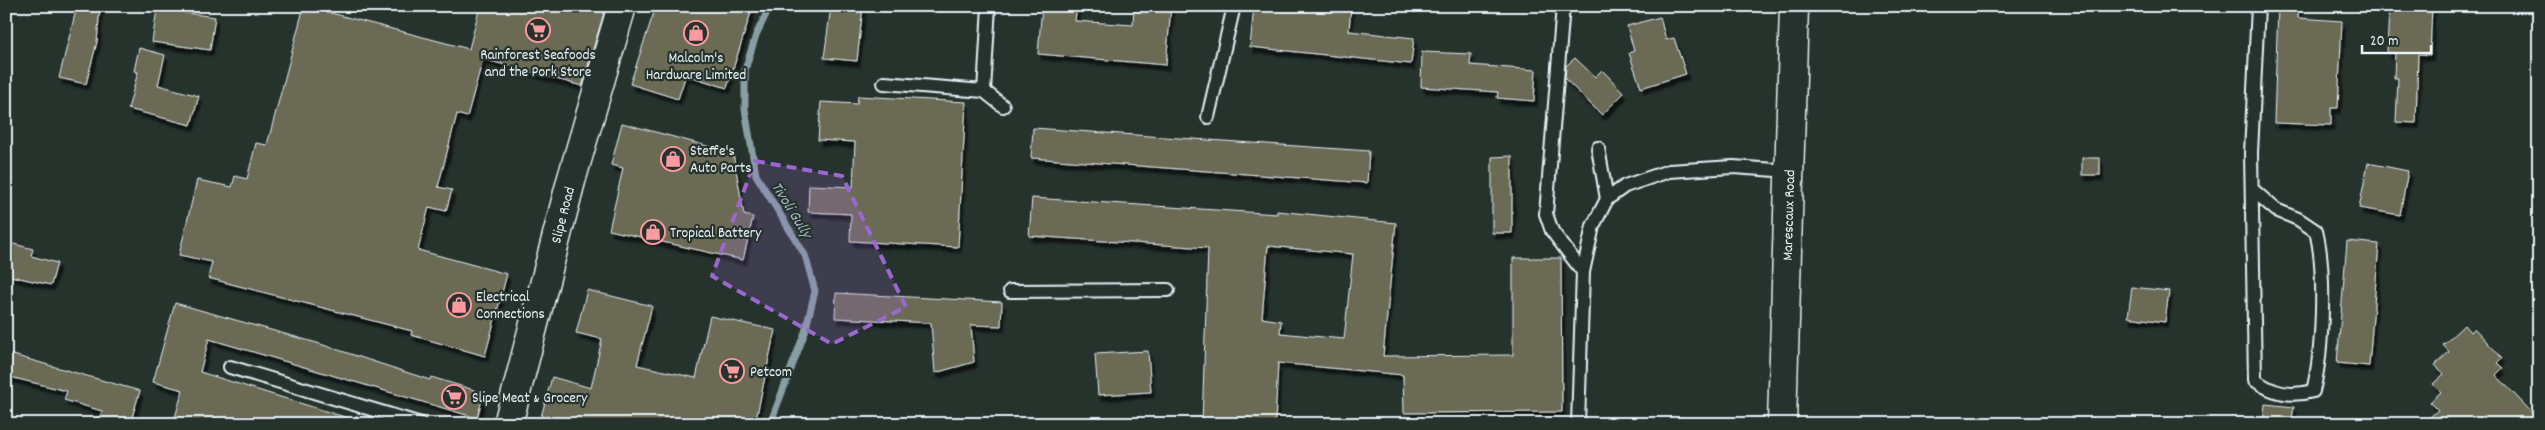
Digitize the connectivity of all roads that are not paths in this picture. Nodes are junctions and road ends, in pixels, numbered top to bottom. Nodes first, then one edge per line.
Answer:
1 (622, 6) edge
2 (989, 6) edge
3 (1234, 6) edge
4 (1563, 6) edge
5 (1794, 6) edge
6 (2258, 6) edge
7 (884, 83) dead end
8 (984, 92) junction
9 (1003, 106) dead end
10 (1208, 117) dead end
11 (1598, 148) dead end
12 (1789, 171) junction
13 (2252, 190) junction
14 (1607, 199) junction
15 (1583, 272) junction
16 (1168, 290) dead end
17 (1010, 291) dead end
18 (230, 367) dead end
19 (421, 424) edge
20 (508, 424) edge
21 (1578, 424) edge
22 (1782, 424) edge

1 - 20 main road, Slipe Road
2 - 8 lane
3 - 10 lane
4 - 15 lane
5 - 12 main road, Marescaux Road
6 - 13 lane
7 - 8 lane
8 - 9 lane
11 - 14 lane
12 - 14 lane
12 - 22 main road, Marescaux Road
13 - 13 lane
14 - 15 lane
15 - 21 lane
16 - 17 lane
18 - 19 lane

